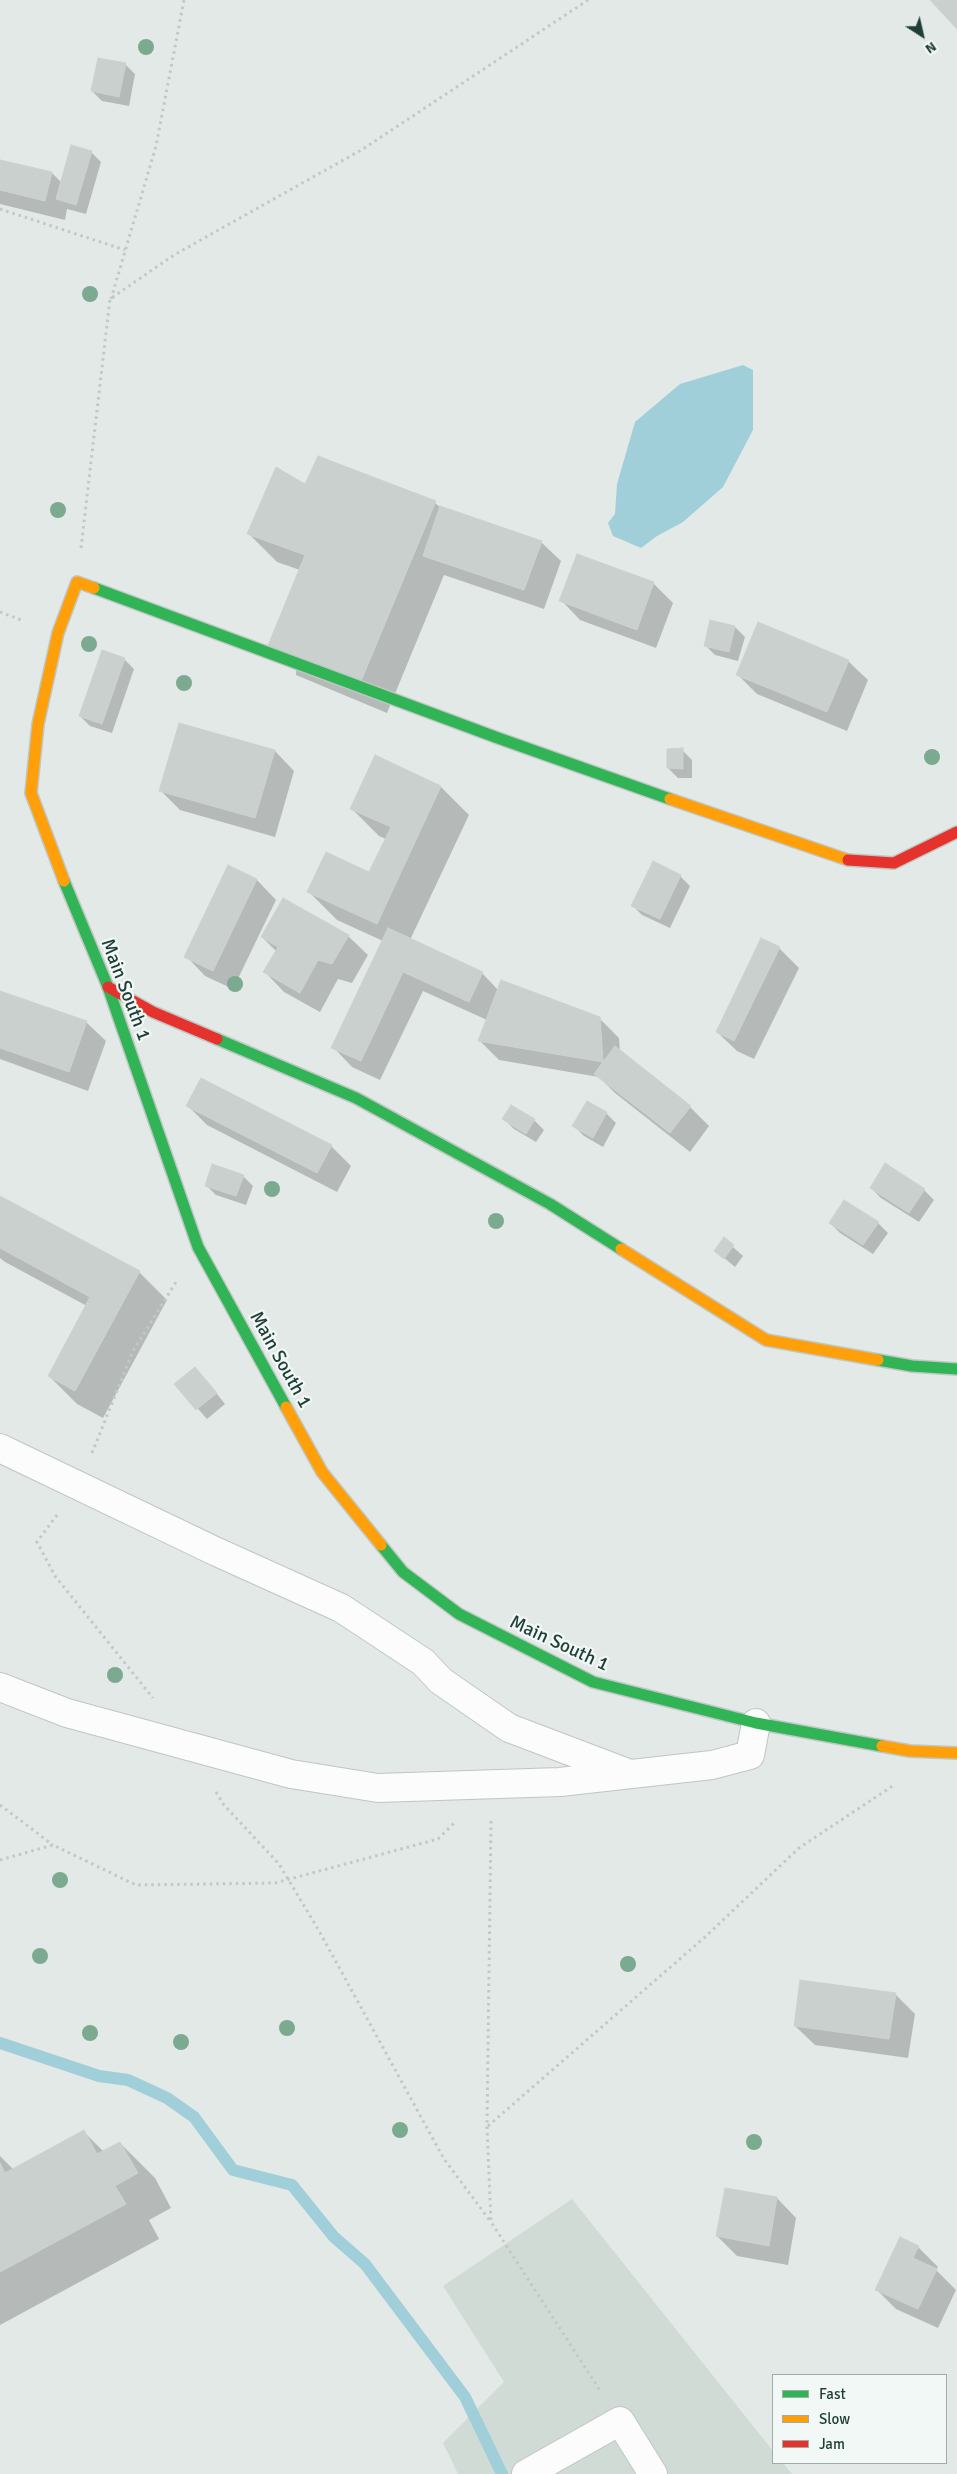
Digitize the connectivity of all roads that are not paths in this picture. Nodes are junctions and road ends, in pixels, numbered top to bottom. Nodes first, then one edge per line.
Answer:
1 (957, 832) edge
2 (108, 988) junction
3 (957, 1369) edge
4 (0, 1448) edge
5 (0, 1687) edge
6 (756, 1723) junction
7 (957, 1753) edge
8 (631, 1774) junction
9 (528, 2473) edge
10 (653, 2474) edge

1 - 2 street, Main South 1
2 - 3 street
2 - 6 street, Main South 1
4 - 8 street
5 - 8 street
6 - 7 street, Main South 1
6 - 8 street
9 - 10 street

